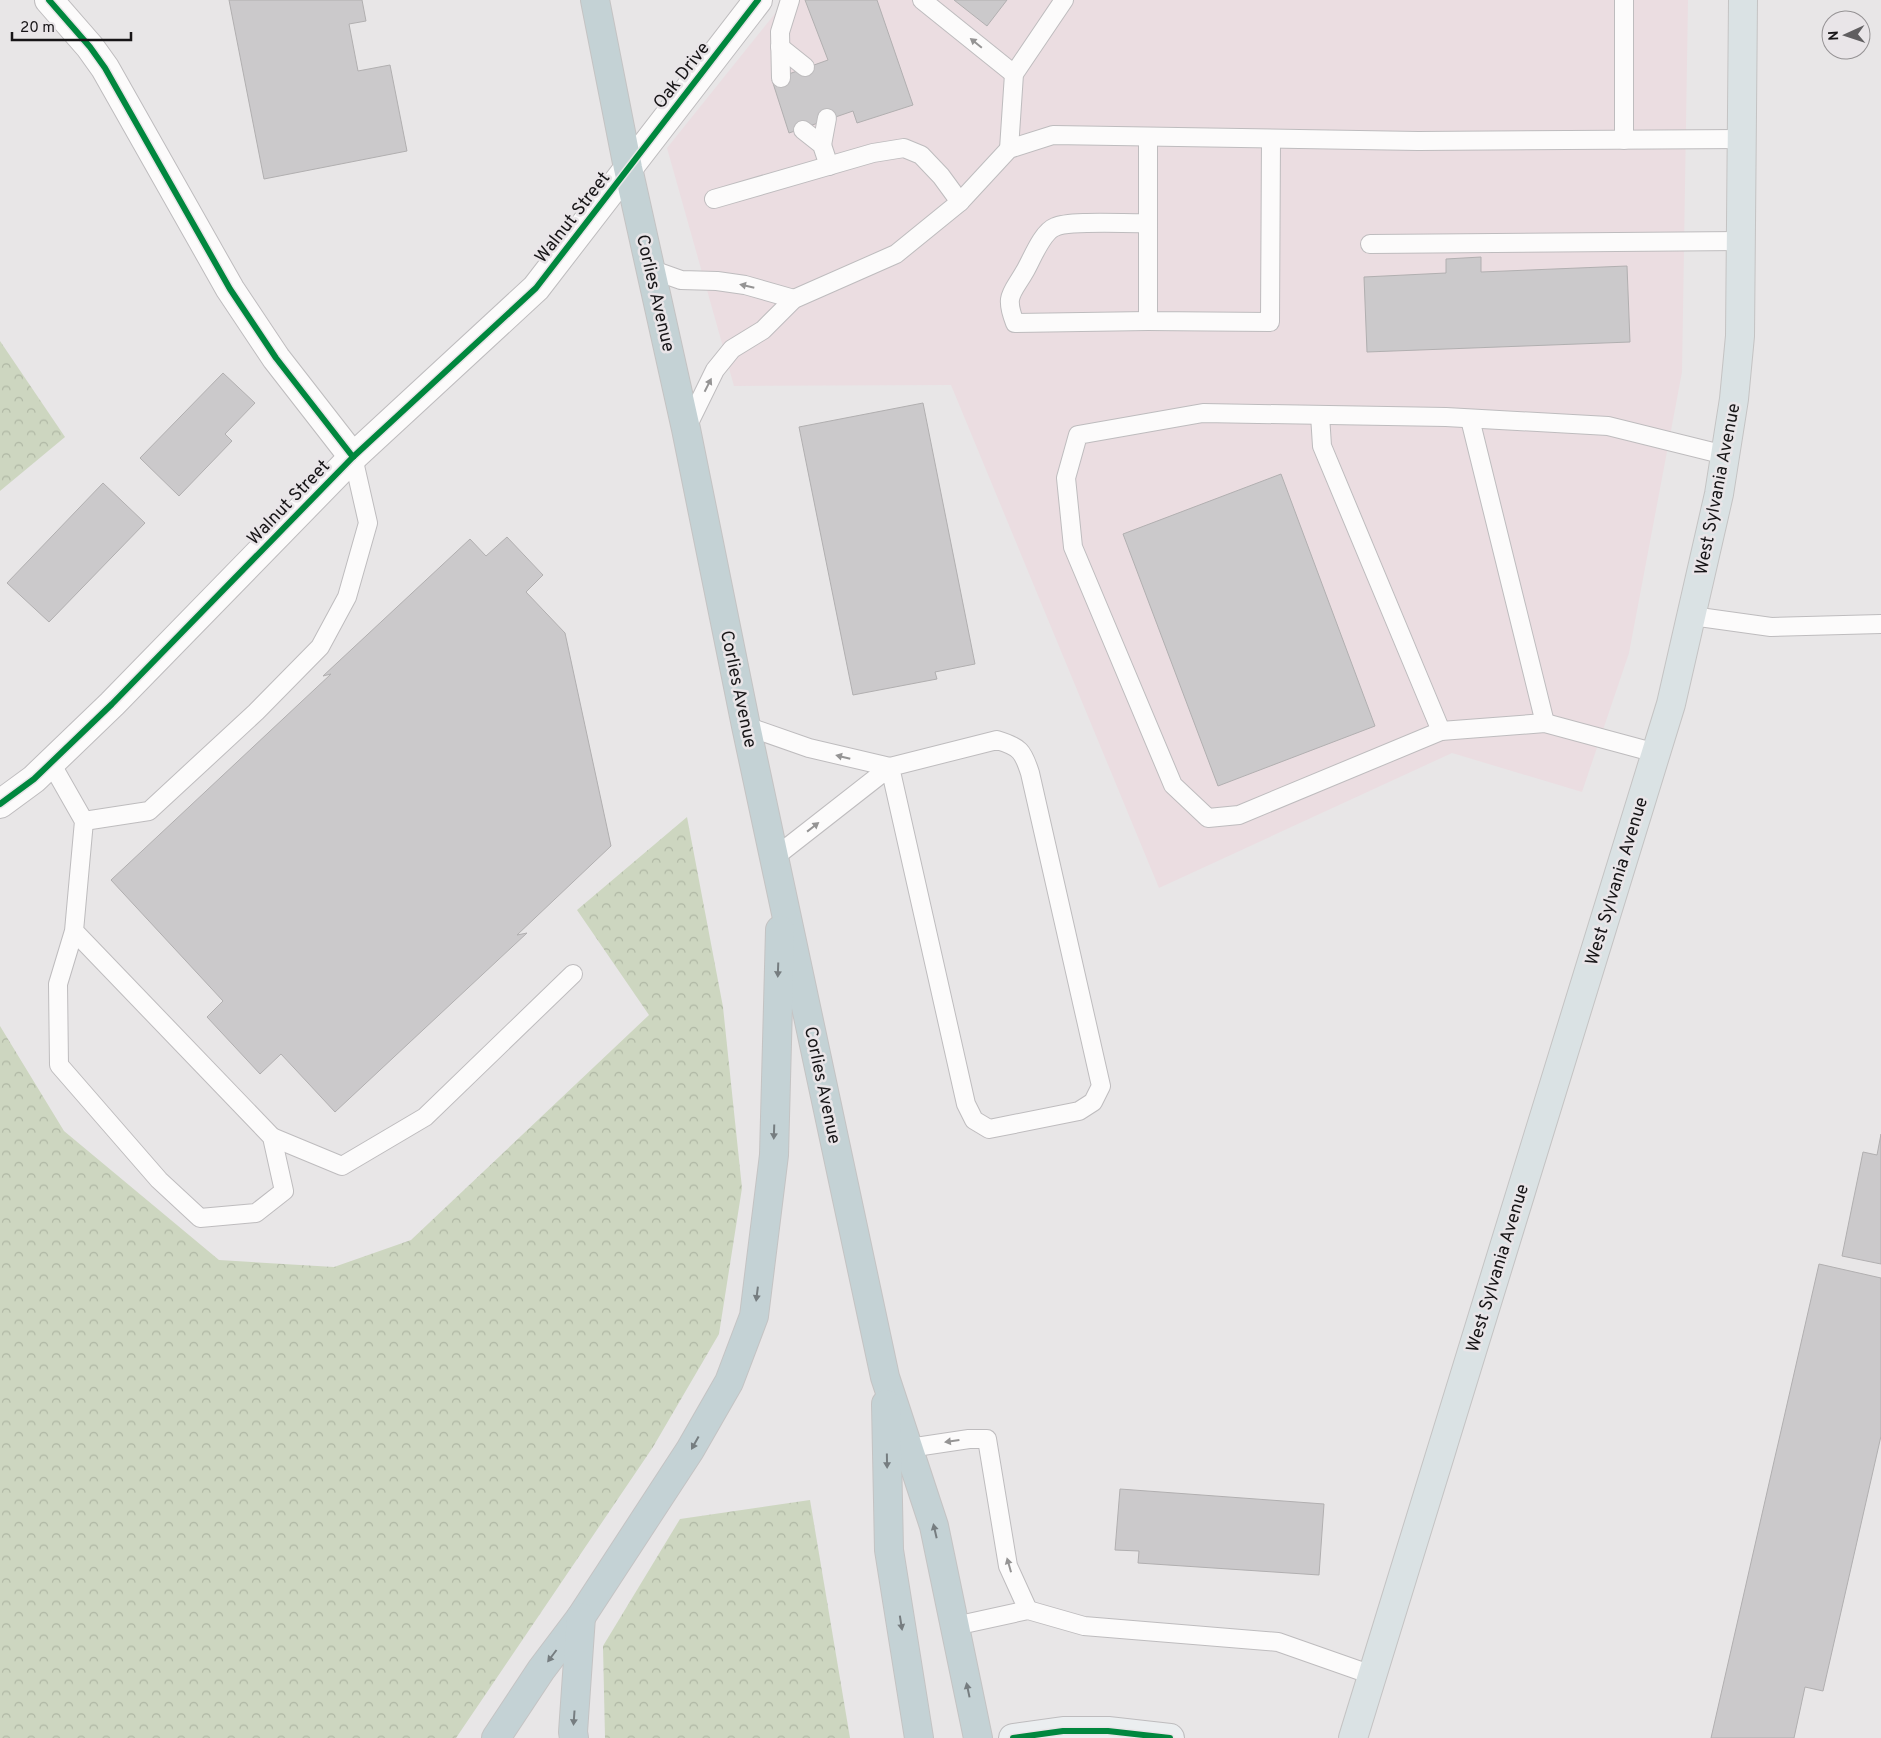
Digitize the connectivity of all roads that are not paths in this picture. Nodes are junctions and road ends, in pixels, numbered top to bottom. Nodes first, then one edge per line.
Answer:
1 (49, 0) edge
2 (595, 0) edge
3 (758, 0) edge
4 (790, 0) edge
5 (922, 0) edge
6 (1064, 0) edge
7 (1624, 0) edge
8 (1743, 0) edge
9 (780, 47) junction
10 (805, 67) dead end
11 (1014, 74) junction
12 (781, 78) dead end
13 (826, 118) dead end
14 (803, 130) dead end
15 (1148, 137) junction
16 (1271, 139) junction
17 (1743, 139) junction
18 (1624, 140) junction
19 (822, 145) junction
20 (1009, 149) junction
21 (829, 166) junction
22 (628, 168) junction
23 (714, 200) dead end
24 (960, 202) junction
25 (1148, 223) junction
26 (1741, 240) junction
27 (1370, 244) dead end
28 (650, 269) junction
29 (794, 299) junction
30 (1148, 321) junction
31 (1320, 415) junction
32 (1470, 419) junction
33 (686, 429) junction
34 (1725, 455) junction
35 (353, 457) junction
36 (1692, 616) junction
37 (1881, 624) edge
38 (1546, 723) junction
39 (746, 726) junction
40 (1441, 731) junction
41 (1656, 753) junction
42 (51, 763) junction
43 (890, 767) junction
44 (0, 804) edge
45 (84, 821) junction
46 (774, 857) junction
47 (781, 886) junction
48 (74, 932) junction
49 (573, 974) dead end
50 (272, 1137) junction
51 (885, 1377) junction
52 (909, 1448) junction
53 (1028, 1610) junction
54 (581, 1617) junction
55 (955, 1626) junction
56 (1372, 1675) junction
57 (496, 1738) edge
58 (574, 1738) edge
59 (919, 1738) edge
60 (978, 1738) edge
61 (1013, 1738) edge
62 (1170, 1738) edge
63 (1353, 1738) edge

1 - 35 street
2 - 22 highway, Corlies Avenue
3 - 22 street, Oak Drive
4 - 9 lane
11 -> 5 lane
6 - 11 lane
7 - 18 lane
8 - 17 main road, West Sylvania Avenue
9 - 10 lane
9 - 12 lane
11 - 20 lane
13 - 19 lane
14 - 19 lane
15 - 16 lane
15 - 20 lane
15 - 25 lane
16 - 18 lane
16 - 30 lane
17 - 18 lane
17 - 26 main road, West Sylvania Avenue
19 - 21 lane
20 - 24 lane
21 - 23 lane
21 - 24 lane
22 - 28 highway, Corlies Avenue
22 - 35 street, Walnut Street
24 - 29 lane
25 - 30 lane
25 - 30 lane
26 - 27 lane
26 - 34 main road, West Sylvania Avenue
29 -> 28 lane
28 - 33 highway, Corlies Avenue
33 -> 29 lane
31 - 32 lane
31 - 40 lane
31 - 40 lane
32 - 34 lane
32 - 38 lane
33 - 39 highway, Corlies Avenue
34 - 36 main road, West Sylvania Avenue
35 - 42 street, Walnut Street
35 - 45 lane
36 - 37 lane
36 - 41 main road, West Sylvania Avenue
38 - 40 lane
38 - 41 lane
43 -> 39 lane
39 - 46 highway, Corlies Avenue
41 - 56 main road, West Sylvania Avenue
42 - 44 street, Walnut Street
42 - 45 lane
43 - 43 lane
46 -> 43 lane
45 - 48 lane
46 - 47 highway, Corlies Avenue
47 - 51 highway, Corlies Avenue
47 -> 54 highway
48 - 50 lane
48 - 50 lane
49 - 50 lane
51 - 52 highway
51 -> 59 highway
53 -> 52 lane
55 -> 52 highway
53 - 55 lane
53 - 56 lane
54 -> 57 highway
54 -> 58 highway
60 -> 55 highway
56 - 63 main road, West Sylvania Avenue
61 - 62 street

